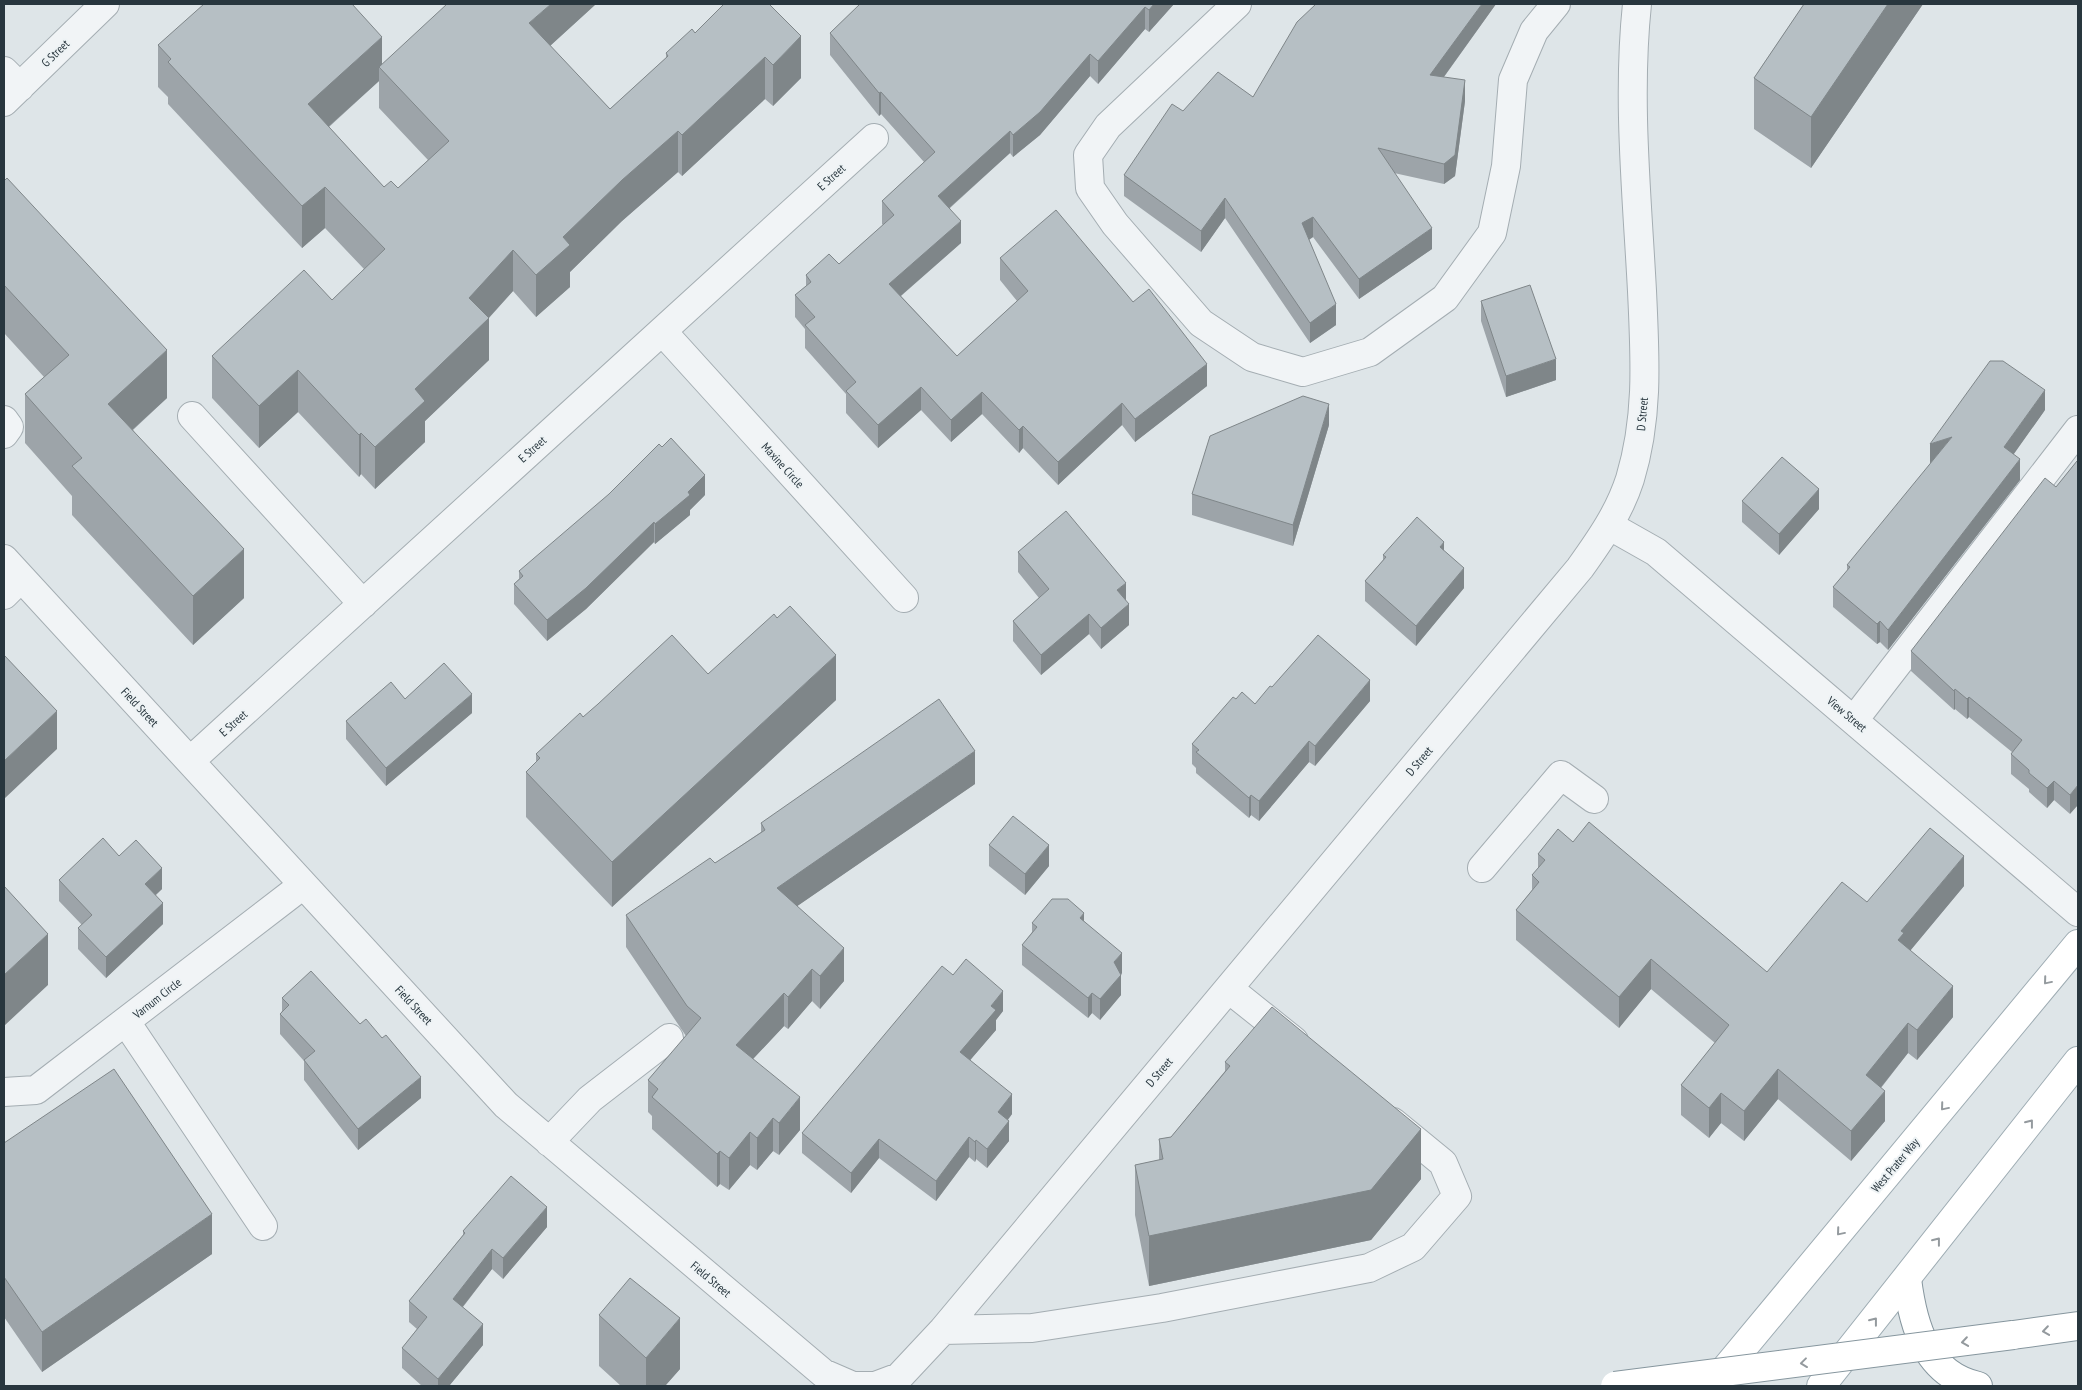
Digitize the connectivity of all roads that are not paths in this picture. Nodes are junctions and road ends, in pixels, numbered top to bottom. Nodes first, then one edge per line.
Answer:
1 (105, 4) edge
2 (1237, 4) edge
3 (1556, 4) edge
4 (1637, 4) edge
5 (9, 87) edge
6 (874, 138) dead end
7 (662, 331) junction
8 (192, 416) dead end
9 (4, 420) edge
10 (2078, 430) edge
11 (4, 434) edge
12 (1610, 526) junction
13 (10, 577) edge
14 (904, 598) dead end
15 (363, 604) junction
16 (1854, 720) junction
17 (190, 762) junction
18 (1594, 799) dead end
19 (1482, 868) dead end
20 (303, 885) junction
21 (2078, 912) edge
22 (2078, 944) edge
23 (1229, 989) junction
24 (126, 1022) junction
25 (669, 1038) dead end
26 (1312, 1056) edge
27 (2078, 1061) edge
28 (4, 1092) edge
29 (1374, 1106) edge
30 (549, 1142) junction
31 (263, 1226) dead end
32 (1907, 1279) junction
33 (2078, 1326) edge
34 (943, 1330) junction
35 (875, 1386) edge
36 (1615, 1386) edge
37 (1711, 1386) edge
38 (1821, 1386) edge
39 (1978, 1386) edge

1 - 5 street, G Street
2 - 3 street
4 - 12 street, D Street
6 - 7 street, E Street
7 - 14 street, Maxine Circle
7 - 15 street, E Street
8 - 15 street
9 - 11 street
10 - 16 street
12 - 16 street, View Street
12 - 23 street, D Street
13 - 17 street, Field Street
15 - 17 street, E Street
16 - 21 street, View Street
17 - 20 street, Field Street
18 - 19 street
20 - 24 street, Varnum Circle
20 - 30 street, Field Street
22 -> 37 main road, West Prater Way
23 - 26 street
23 - 34 street, D Street
24 - 28 street, Varnum Circle
24 - 31 street
25 - 30 street
32 -> 27 main road
29 - 34 street
30 - 35 street, Field Street
38 -> 32 main road
32 - 39 main road
33 -> 36 main road, bridge
34 - 35 street, D Street

